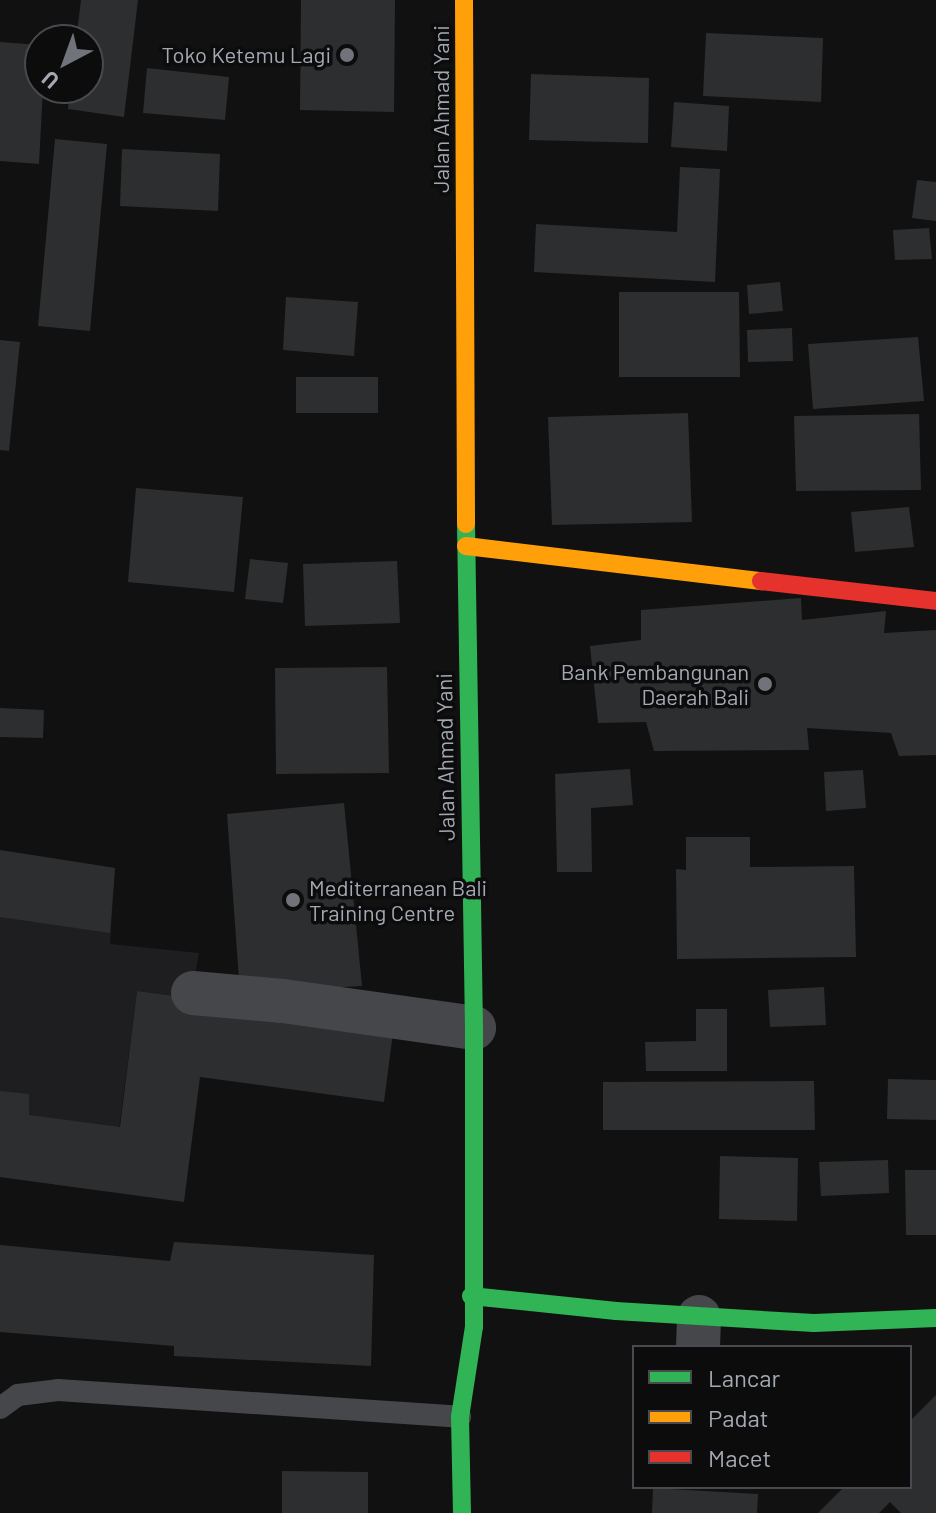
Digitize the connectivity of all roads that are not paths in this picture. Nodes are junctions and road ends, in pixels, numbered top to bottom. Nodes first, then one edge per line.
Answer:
1 (464, 0) edge
2 (466, 546) junction
3 (936, 601) edge
4 (193, 993) dead end
5 (474, 1028) junction
6 (471, 1296) junction
7 (936, 1318) edge
8 (699, 1332) edge
9 (0, 1408) edge
10 (460, 1417) junction
11 (462, 1513) edge

1 - 2 main road, Jalan Ahmad Yani
2 - 3 main road
2 - 5 main road, Jalan Ahmad Yani
4 - 5 street
5 - 6 main road, Jalan Ahmad Yani
6 - 8 main road
6 - 10 main road, Jalan Ahmad Yani
7 - 8 main road
9 - 10 lane
10 - 11 main road, Jalan Ahmad Yani

